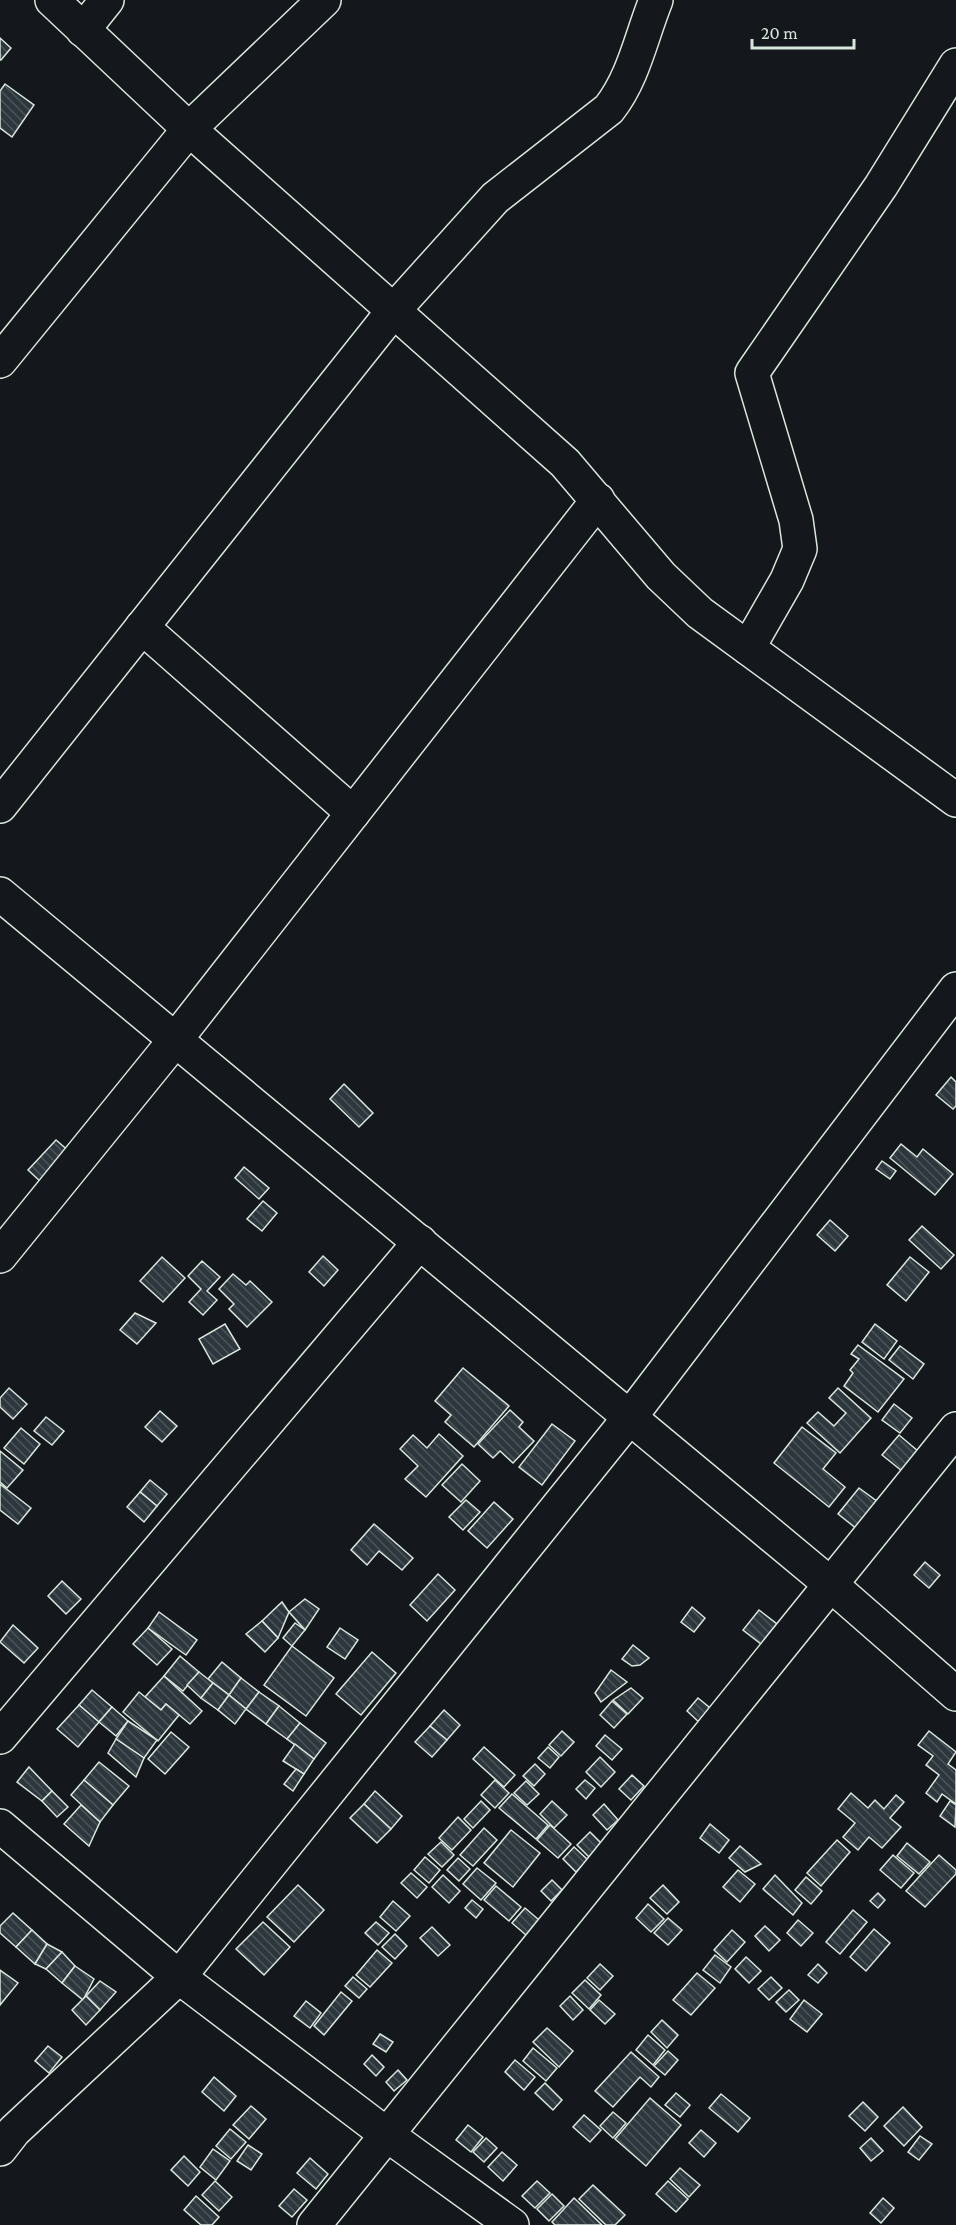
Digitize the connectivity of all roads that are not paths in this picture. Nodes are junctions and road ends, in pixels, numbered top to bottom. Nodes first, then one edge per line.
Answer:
1 (52, 0) edge
2 (107, 0) edge
3 (324, 0) edge
4 (656, 0) edge
5 (83, 30) junction
6 (956, 65) edge
7 (189, 129) junction
8 (394, 310) junction
9 (0, 361) edge
10 (598, 500) junction
11 (142, 627) junction
12 (748, 648) junction
13 (956, 800) edge
14 (0, 806) edge
15 (353, 813) junction
16 (0, 894) edge
17 (956, 989) edge
18 (176, 1039) junction
19 (420, 1242) junction
20 (0, 1256) edge
21 (630, 1417) junction
22 (956, 1430) edge
23 (829, 1583) junction
24 (956, 1694) edge
25 (0, 1737) edge
26 (0, 1826) edge
27 (178, 1977) junction
28 (5, 2133) edge
29 (386, 2134) junction
30 (314, 2225) edge
31 (512, 2225) edge

1 - 5 street
2 - 5 street
3 - 7 street
4 - 8 street
5 - 7 street
6 - 12 street
7 - 8 street
7 - 9 street
8 - 10 street
8 - 11 street
10 - 12 street
10 - 15 street
11 - 14 street
11 - 15 street
12 - 13 street
15 - 18 street
16 - 18 street
17 - 21 street
18 - 19 street
18 - 20 street
19 - 21 street
19 - 25 street
21 - 23 street
21 - 27 street
22 - 23 street
23 - 24 street
23 - 29 street
26 - 27 street
27 - 28 street
27 - 29 street
29 - 30 street
29 - 31 street

